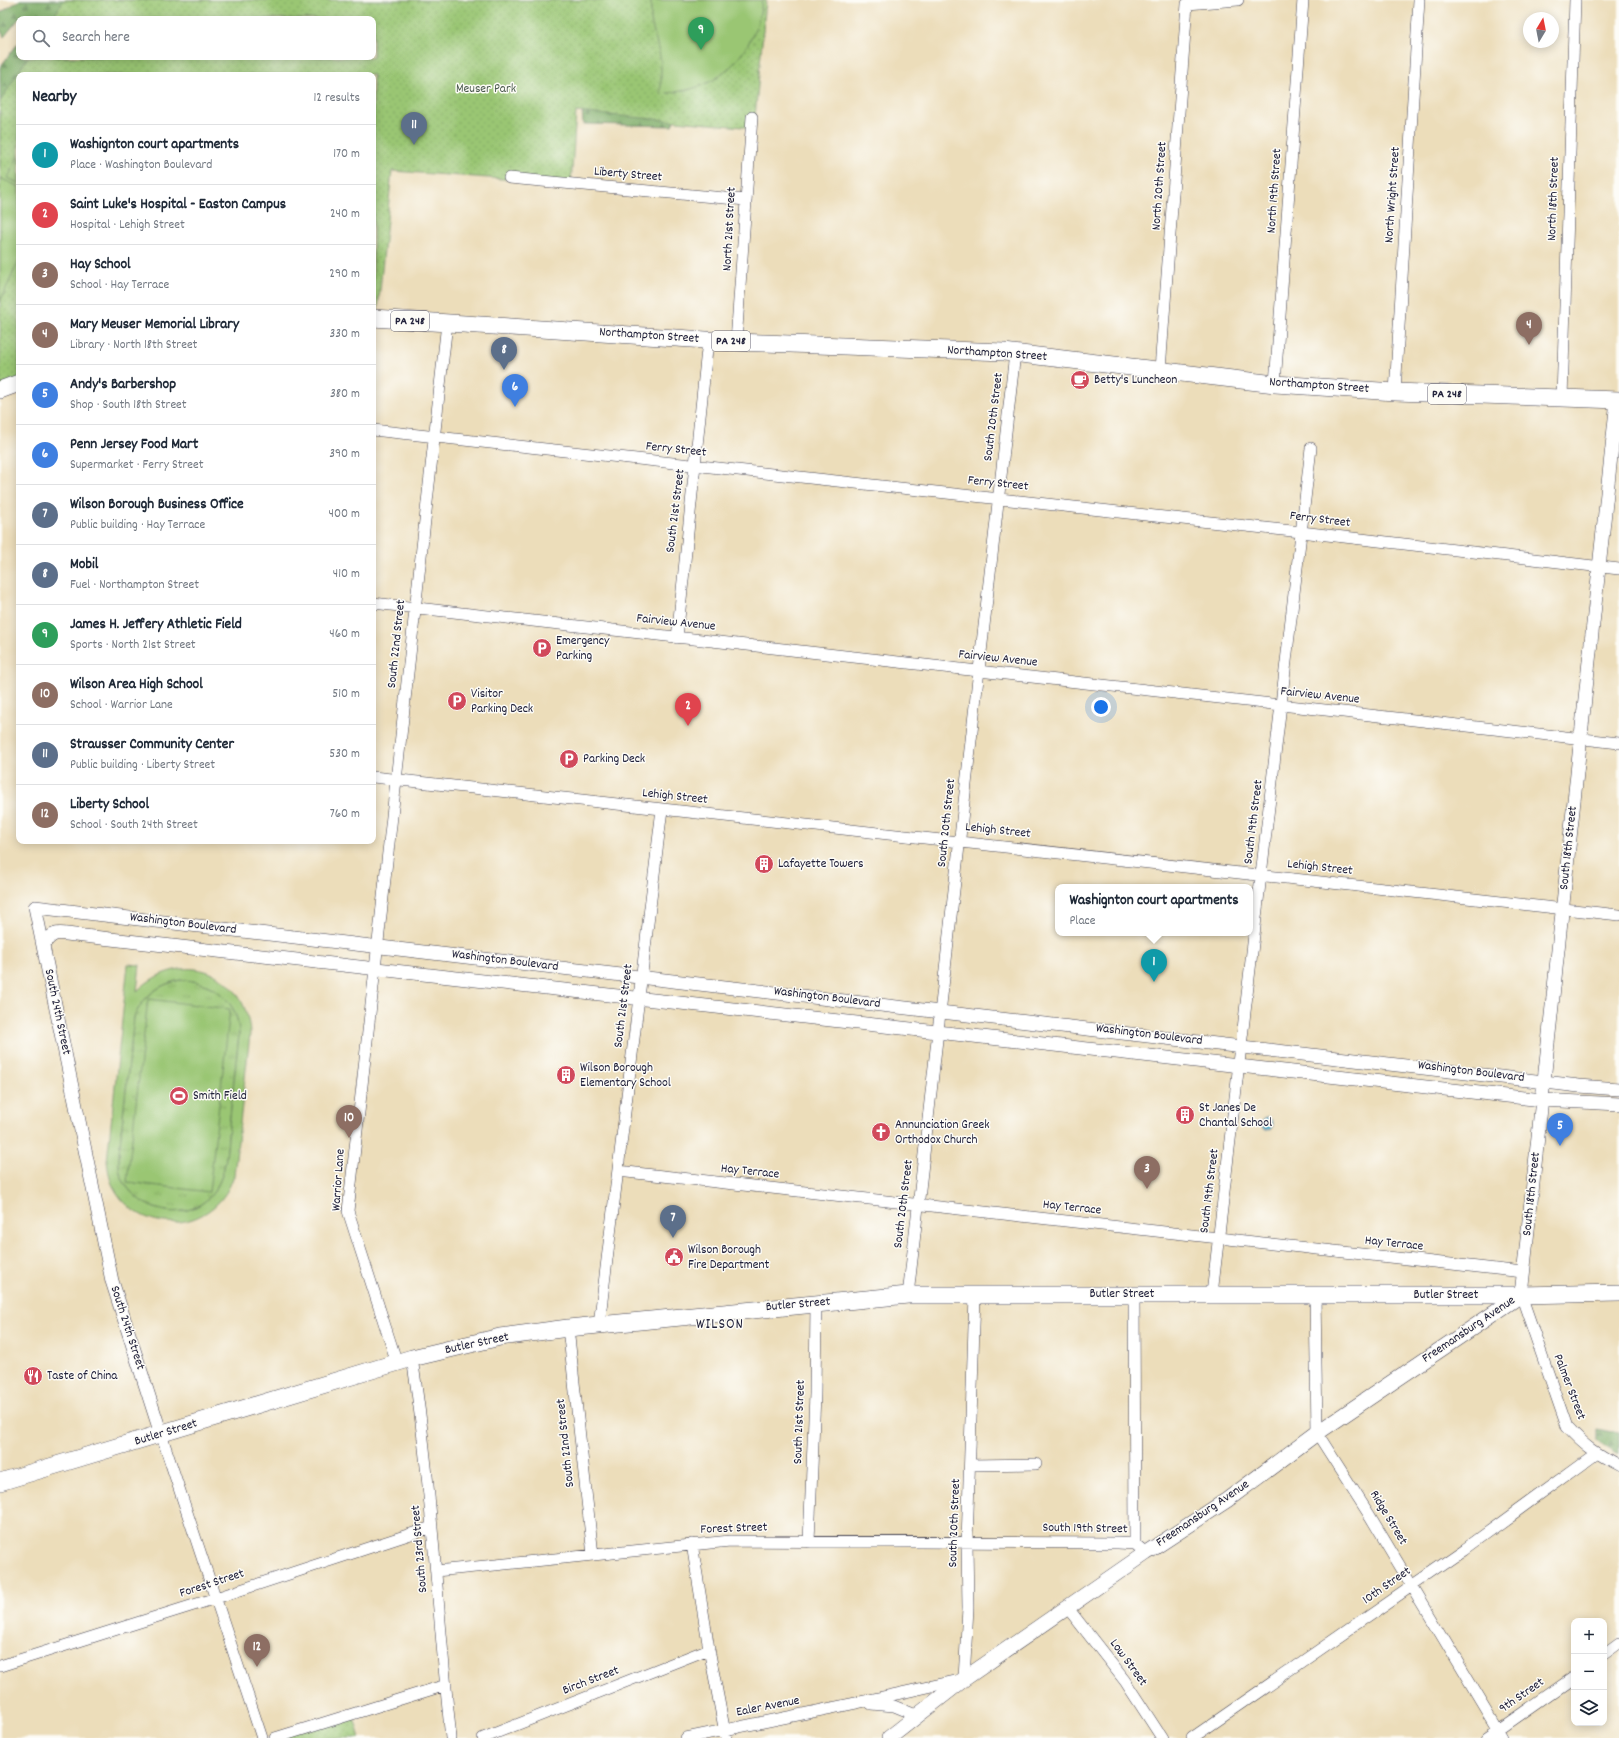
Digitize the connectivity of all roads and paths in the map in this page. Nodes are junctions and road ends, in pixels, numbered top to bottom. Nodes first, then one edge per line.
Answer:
1 (1238, 0) edge
2 (1303, 0) edge
3 (1419, 0) edge
4 (1575, 0) edge
5 (752, 118) dead end
6 (509, 178) dead end
7 (746, 200) junction
8 (376, 318) edge
9 (447, 323) junction
10 (708, 340) junction
11 (736, 342) junction
12 (1015, 353) junction
13 (1160, 370) junction
14 (16, 384) edge
15 (1275, 384) junction
16 (0, 390) edge
17 (1395, 392) junction
18 (1562, 398) junction
19 (1618, 400) edge
20 (376, 430) edge
21 (435, 436) junction
22 (1311, 448) dead end
23 (696, 466) junction
24 (998, 498) junction
25 (1301, 532) junction
26 (1599, 567) junction
27 (1619, 569) edge
28 (376, 604) edge
29 (415, 608) junction
30 (677, 638) junction
31 (979, 671) junction
32 (1281, 705) junction
33 (1581, 739) junction
34 (1619, 743) edge
35 (376, 777) edge
36 (396, 780) junction
37 (662, 809) junction
38 (959, 841) junction
39 (1261, 876) junction
40 (35, 907) joint
41 (1562, 909) junction
42 (1619, 915) edge
43 (43, 945) junction
44 (378, 947) junction
45 (375, 969) junction
46 (642, 977) junction
47 (639, 998) junction
48 (940, 1011) junction
49 (938, 1032) junction
50 (1242, 1046) junction
51 (1239, 1066) junction
52 (1544, 1081) junction
53 (1619, 1089) edge
54 (1542, 1100) junction
55 (1619, 1104) edge
56 (618, 1171) junction
57 (918, 1205) junction
58 (1219, 1238) junction
59 (1523, 1272) junction
60 (1619, 1293) edge
61 (1134, 1294) junction
62 (1212, 1294) junction
63 (1315, 1294) junction
64 (908, 1295) junction
65 (975, 1295) junction
66 (1521, 1295) junction
67 (816, 1303) junction
68 (599, 1325) junction
69 (568, 1328) junction
70 (404, 1360) junction
71 (1317, 1433) junction
72 (162, 1434) junction
73 (1595, 1454) junction
74 (1036, 1464) dead end
75 (970, 1465) junction
76 (1619, 1466) edge
77 (0, 1482) edge
78 (432, 1527) junction
79 (809, 1542) junction
80 (1035, 1542) joint
81 (967, 1543) junction
82 (692, 1544) junction
83 (1140, 1548) junction
84 (593, 1555) junction
85 (436, 1571) junction
86 (1412, 1585) junction
87 (216, 1598) junction
88 (1068, 1607) junction
89 (1619, 1645) edge
90 (709, 1649) junction
91 (1607, 1654) edge
92 (0, 1666) edge
93 (964, 1679) junction
94 (1571, 1679) edge
95 (446, 1684) junction
96 (856, 1703) junction
97 (916, 1715) junction
98 (726, 1734) edge
99 (1501, 1734) edge
100 (890, 1737) edge
101 (262, 1738) edge
102 (275, 1738) edge
103 (452, 1738) edge
104 (483, 1738) edge
105 (686, 1738) edge
106 (1162, 1738) edge
107 (1192, 1738) edge
108 (1487, 1738) edge

1 - 13 street, North 20th Street
2 - 15 street, North 19th Street
3 - 17 street, North Wright Street
4 - 18 street, North 18th Street
5 - 7 street, North 21st Street
6 - 7 street, Liberty Street
7 - 11 street, North 21st Street
8 - 9 main road, Northampton Street / PA 248
9 - 10 main road, Northampton Street / PA 248
9 - 21 street, South 22nd Street
10 - 11 main road, Northampton Street / PA 248
10 - 23 street, South 21st Street
11 - 12 main road, Northampton Street / PA 248
12 - 13 main road, Northampton Street / PA 248
12 - 24 street, South 20th Street
13 - 15 main road, Northampton Street / PA 248
14 - 16 main road
15 - 17 main road, Northampton Street / PA 248
17 - 18 main road, Northampton Street / PA 248
18 - 19 main road, Northampton Street / PA 248
19 - 26 street, South 18th Street
20 - 21 street, Ferry Street
21 - 23 street, Ferry Street
21 - 29 street, South 22nd Street
22 - 25 street, South 19th Street
23 - 24 street, Ferry Street
23 - 30 street, South 21st Street
24 - 25 street, Ferry Street
24 - 31 street, South 20th Street
25 - 26 street, Ferry Street
25 - 32 street, South 19th Street
26 - 27 street, Ferry Street
26 - 33 street, South 18th Street
28 - 29 street, Fairview Avenue
29 - 30 street, Fairview Avenue
29 - 36 street, South 22nd Street
30 - 31 street, Fairview Avenue
31 - 32 street, Fairview Avenue
31 - 38 street, South 20th Street
32 - 33 street, Fairview Avenue
32 - 39 street, South 19th Street
33 - 34 street, Fairview Avenue
33 - 41 street, South 18th Street
35 - 36 street, Lehigh Street
36 - 37 street, Lehigh Street
36 - 44 street, South 22nd Street
37 - 38 street, Lehigh Street
37 - 46 street, South 21st Street
38 - 39 street, Lehigh Street
38 - 48 street, South 20th Street
39 - 41 street, Lehigh Street
39 - 50 street, South 19th Street
40 - 43 street, South 24th Street
40 - 44 street, Washington Boulevard
41 - 42 street, Lehigh Street
41 - 52 street, South 18th Street
43 - 45 street, Washington Boulevard
43 - 72 street, South 24th Street
44 - 45 street, South 22nd Street
44 - 46 street, Washington Boulevard
45 - 47 street, Washington Boulevard
45 - 70 street, Warrior Lane
46 - 47 street, South 21st Street
46 - 48 street, Washington Boulevard
47 - 49 street, Washington Boulevard
47 - 56 street, South 21st Street
48 - 49 street, South 20th Street
48 - 50 street, Washington Boulevard
49 - 51 street, Washington Boulevard
49 - 57 street, South 20th Street
50 - 51 street, South 19th Street
50 - 52 street, Washington Boulevard
51 - 54 street, Washington Boulevard
51 - 58 street, South 19th Street
52 - 53 street, Washington Boulevard
52 - 54 street, South 18th Street
54 - 55 street, Washington Boulevard
54 - 59 street, South 18th Street
56 - 57 street, Hay Terrace
56 - 68 street, South 21st Street
57 - 58 street, Hay Terrace
57 - 64 street, South 20th Street
58 - 59 street, Hay Terrace
58 - 62 street, South 19th Street
59 - 66 street, South 18th Street
60 - 66 main road, Butler Street
61 - 62 main road, Butler Street
61 - 65 main road, Butler Street
61 - 83 street, South 19th Street
62 - 63 main road, Butler Street
63 - 66 main road, Butler Street
63 - 71 street
64 - 65 main road, Butler Street
64 - 67 main road, Butler Street
65 - 75 street, South 20th Street
66 - 71 main road, Freemansburg Avenue
66 - 73 street, Palmer Street
67 - 68 main road, Butler Street
67 - 79 street, South 21st Street
68 - 69 main road, Butler Street
69 - 70 main road, Butler Street
69 - 84 street, South 22nd Street
70 - 72 main road, Butler Street
70 - 78 street, South 23rd Street
71 - 83 main road, Freemansburg Avenue
71 - 86 street, Ridge Street
72 - 77 main road, Butler Street
72 - 87 street, South 24th Street
73 - 76 street, Palmer Street
73 - 86 street, 10th Street
74 - 75 street
75 - 81 street, South 20th Street
78 - 85 street, South 23rd Street
78 - 87 street, Forest Street
79 - 81 street, Forest Street
79 - 82 street, Forest Street
80 - 81 street, Forest Street
80 - 83 street, South 19th Street
81 - 93 street, South 20th Street
82 - 84 street, Forest Street
82 - 90 street
83 - 88 main road, Freemansburg Avenue
84 - 85 street, Forest Street
85 - 95 street, South 23rd Street
86 - 99 street, Ridge Street
86 - 107 street, 10th Street
87 - 92 street, Forest Street
87 - 101 street, South 24th Street
88 - 93 main road, Freemansburg Avenue
88 - 106 street, Low Street
89 - 91 street
90 - 98 street
90 - 104 street, Birch Street
93 - 96 street, Ealer Avenue
93 - 97 main road, Freemansburg Avenue
94 - 99 street, 9th Street
95 - 102 street
95 - 103 street, South 23rd Street
96 - 97 street, Ealer Avenue
96 - 98 street, Ealer Avenue
97 - 100 main road, Freemansburg Avenue
98 - 105 street, Ealer Avenue
99 - 108 street, 9th Street

